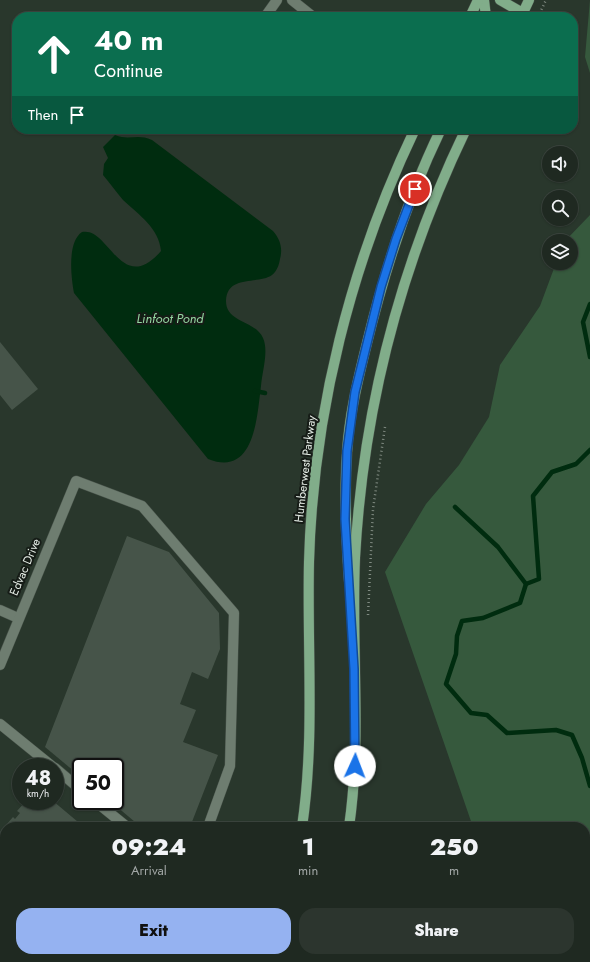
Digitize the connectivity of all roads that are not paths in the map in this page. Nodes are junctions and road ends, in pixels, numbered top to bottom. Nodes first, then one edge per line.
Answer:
1 (277, 0) edge
2 (292, 0) edge
3 (478, 0) edge
4 (484, 0) edge
5 (500, 0) edge
6 (520, 0) edge
7 (529, 0) edge
8 (269, 12) edge
9 (307, 12) edge
10 (472, 12) edge
11 (485, 12) edge
12 (518, 12) edge
13 (522, 12) edge
14 (523, 12) edge
15 (411, 134) edge
16 (439, 134) edge
17 (464, 134) edge
18 (0, 610) edge
19 (18, 618) junction
20 (0, 665) edge
21 (354, 669) junction
22 (0, 724) edge
23 (42, 758) edge
24 (64, 776) edge
25 (72, 783) edge
26 (106, 810) edge
27 (121, 822) edge
28 (210, 822) edge
29 (303, 822) edge
30 (350, 822) edge

1 - 8 street
2 - 9 street
3 - 10 main road
4 - 11 main road
5 - 12 main road
6 - 13 main road
7 - 14 main road
15 - 29 main road, Humberwest Parkway
16 - 21 main road
17 - 21 main road
18 - 19 street
19 - 20 street, Edvac Drive
19 - 28 street, Edvac Drive
21 - 30 main road
22 - 23 street
24 - 25 street
26 - 27 street

